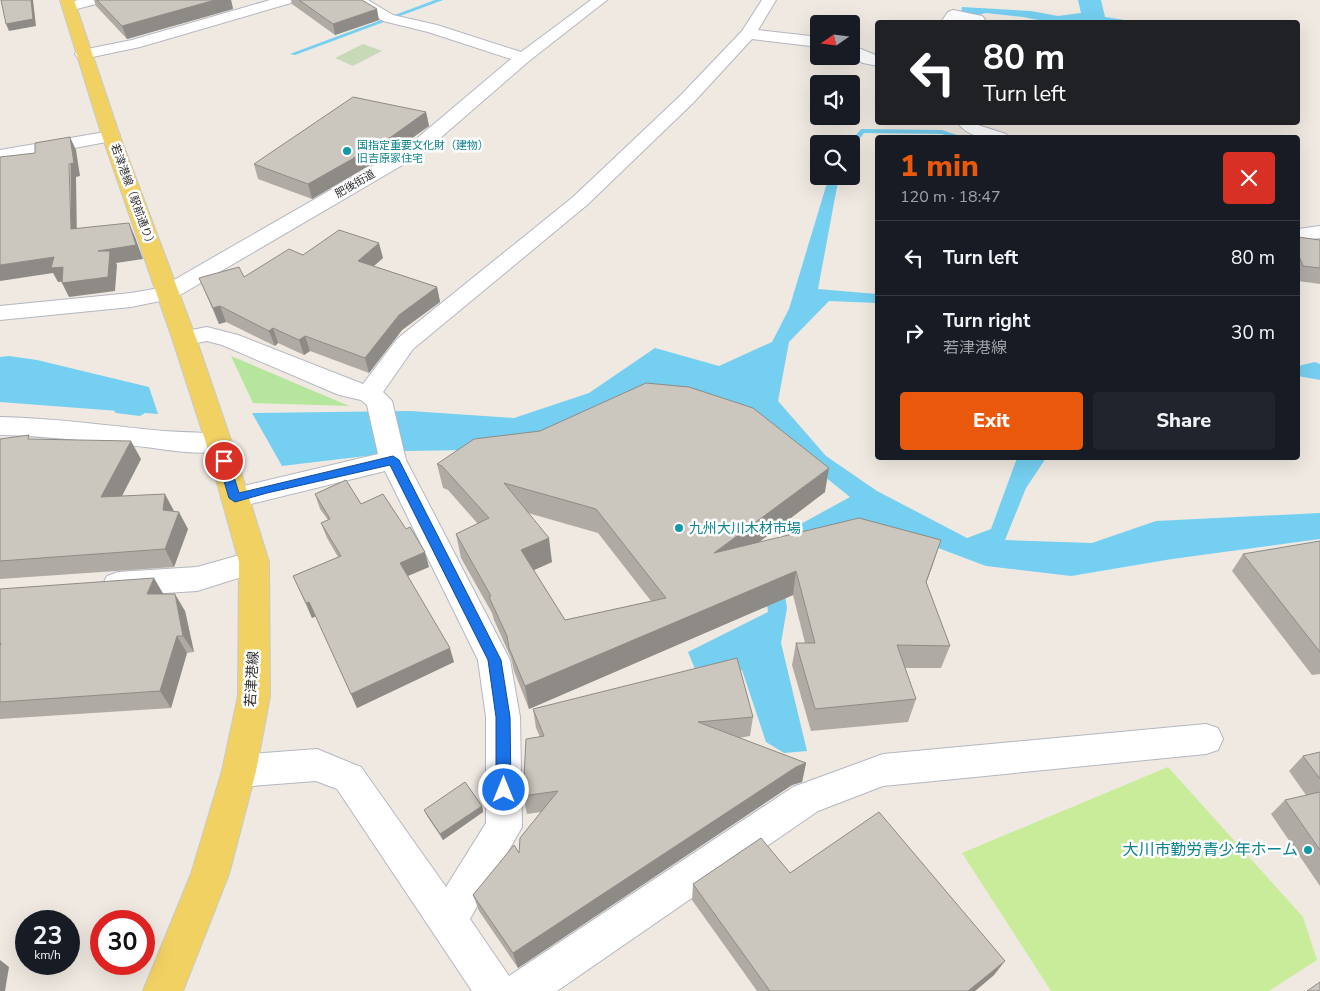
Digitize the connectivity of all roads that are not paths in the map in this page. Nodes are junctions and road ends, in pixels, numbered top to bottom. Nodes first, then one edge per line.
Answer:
1 (95, 0) edge
2 (286, 0) edge
3 (358, 0) edge
4 (600, 0) edge
5 (769, 0) edge
6 (68, 4) edge
7 (971, 18) dead end
8 (949, 20) edge
9 (748, 34) junction
10 (810, 41) edge
11 (83, 54) junction
12 (860, 55) edge
13 (523, 58) junction
14 (875, 61) edge
15 (969, 125) edge
16 (991, 135) edge
17 (111, 136) junction
18 (0, 156) edge
19 (1320, 232) edge
20 (1300, 235) edge
21 (167, 293) junction
22 (0, 313) edge
23 (184, 338) junction
24 (201, 390) joint
25 (374, 398) junction
26 (0, 426) edge
27 (216, 434) junction
28 (393, 460) junction
29 (235, 498) junction
30 (254, 562) junction
31 (89, 586) edge
32 (1206, 739) dead end
33 (238, 770) junction
34 (447, 921) junction
35 (163, 991) edge
36 (496, 991) edge
37 (522, 991) edge

1 - 6 street
2 - 11 street
3 - 13 street
4 - 13 street, 肥後街道
5 - 9 street
6 - 11 main road, 若津港線（駅前通り）
7 - 8 street
9 - 10 street
9 - 25 street
11 - 17 main road, 若津港線（駅前通り）
12 - 14 street
13 - 21 street, 肥後街道
15 - 16 street
17 - 18 street
17 - 21 main road, 若津港線（駅前通り）
19 - 20 street
21 - 22 street, 肥後街道
21 - 23 main road, 若津港線（駅前通り）
23 - 24 main road, 若津港線（駅前通り）
23 - 25 street
24 - 27 main road, 若津港線
25 - 28 street
26 - 27 street
27 - 29 main road, 若津港線
28 - 29 street
28 - 34 street
29 - 30 main road, 若津港線
30 - 31 street
30 - 33 main road, 若津港線
32 - 37 street
33 - 34 street
33 - 35 main road, 若津港線
34 - 36 street

